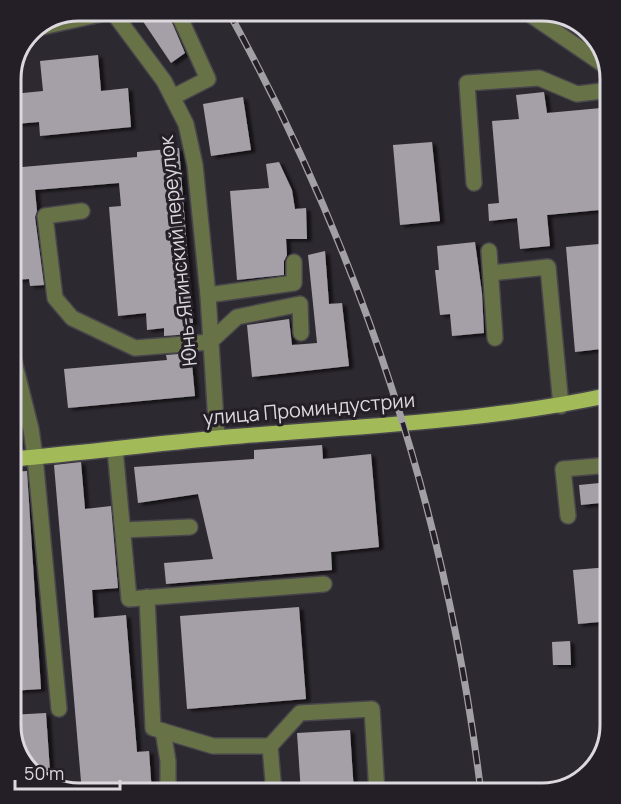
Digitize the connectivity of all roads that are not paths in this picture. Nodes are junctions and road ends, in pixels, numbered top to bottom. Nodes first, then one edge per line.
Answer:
1 (120, 21) edge
2 (182, 21) edge
3 (540, 21) edge
4 (596, 60) edge
5 (600, 91) edge
6 (173, 97) junction
7 (474, 183) dead end
8 (82, 211) dead end
9 (489, 251) dead end
10 (294, 262) dead end
11 (491, 273) junction
12 (208, 295) junction
13 (301, 333) dead end
14 (495, 338) dead end
15 (210, 342) junction
16 (21, 389) edge
17 (600, 397) edge
18 (561, 406) junction
19 (217, 438) junction
20 (115, 449) junction
21 (35, 457) junction
22 (21, 458) edge
23 (600, 466) edge
24 (568, 516) dead end
25 (190, 527) dead end
26 (123, 530) junction
27 (324, 584) dead end
28 (147, 597) junction
29 (59, 709) dead end
30 (163, 731) junction
31 (270, 746) junction
32 (168, 783) edge
33 (273, 783) edge
34 (376, 783) edge

1 - 6 street, Юнь-Ягинский переулок
2 - 6 street
3 - 4 street
5 - 7 street
6 - 12 street, Юнь-Ягинский переулок
8 - 15 street
9 - 11 street
10 - 12 street
11 - 14 street
11 - 18 street
12 - 15 street, Юнь-Ягинский переулок
13 - 15 street
15 - 19 street, Юнь-Ягинский переулок
16 - 21 street
17 - 18 main road, улица Проминдустрии
18 - 19 main road, улица Проминдустрии
19 - 20 main road, улица Проминдустрии
20 - 21 main road, улица Проминдустрии
20 - 26 street
21 - 22 main road, улица Проминдустрии
21 - 29 street
23 - 24 street
25 - 26 street
26 - 28 street
27 - 28 street
28 - 30 street
30 - 31 street
30 - 32 street
31 - 33 street
31 - 34 street

